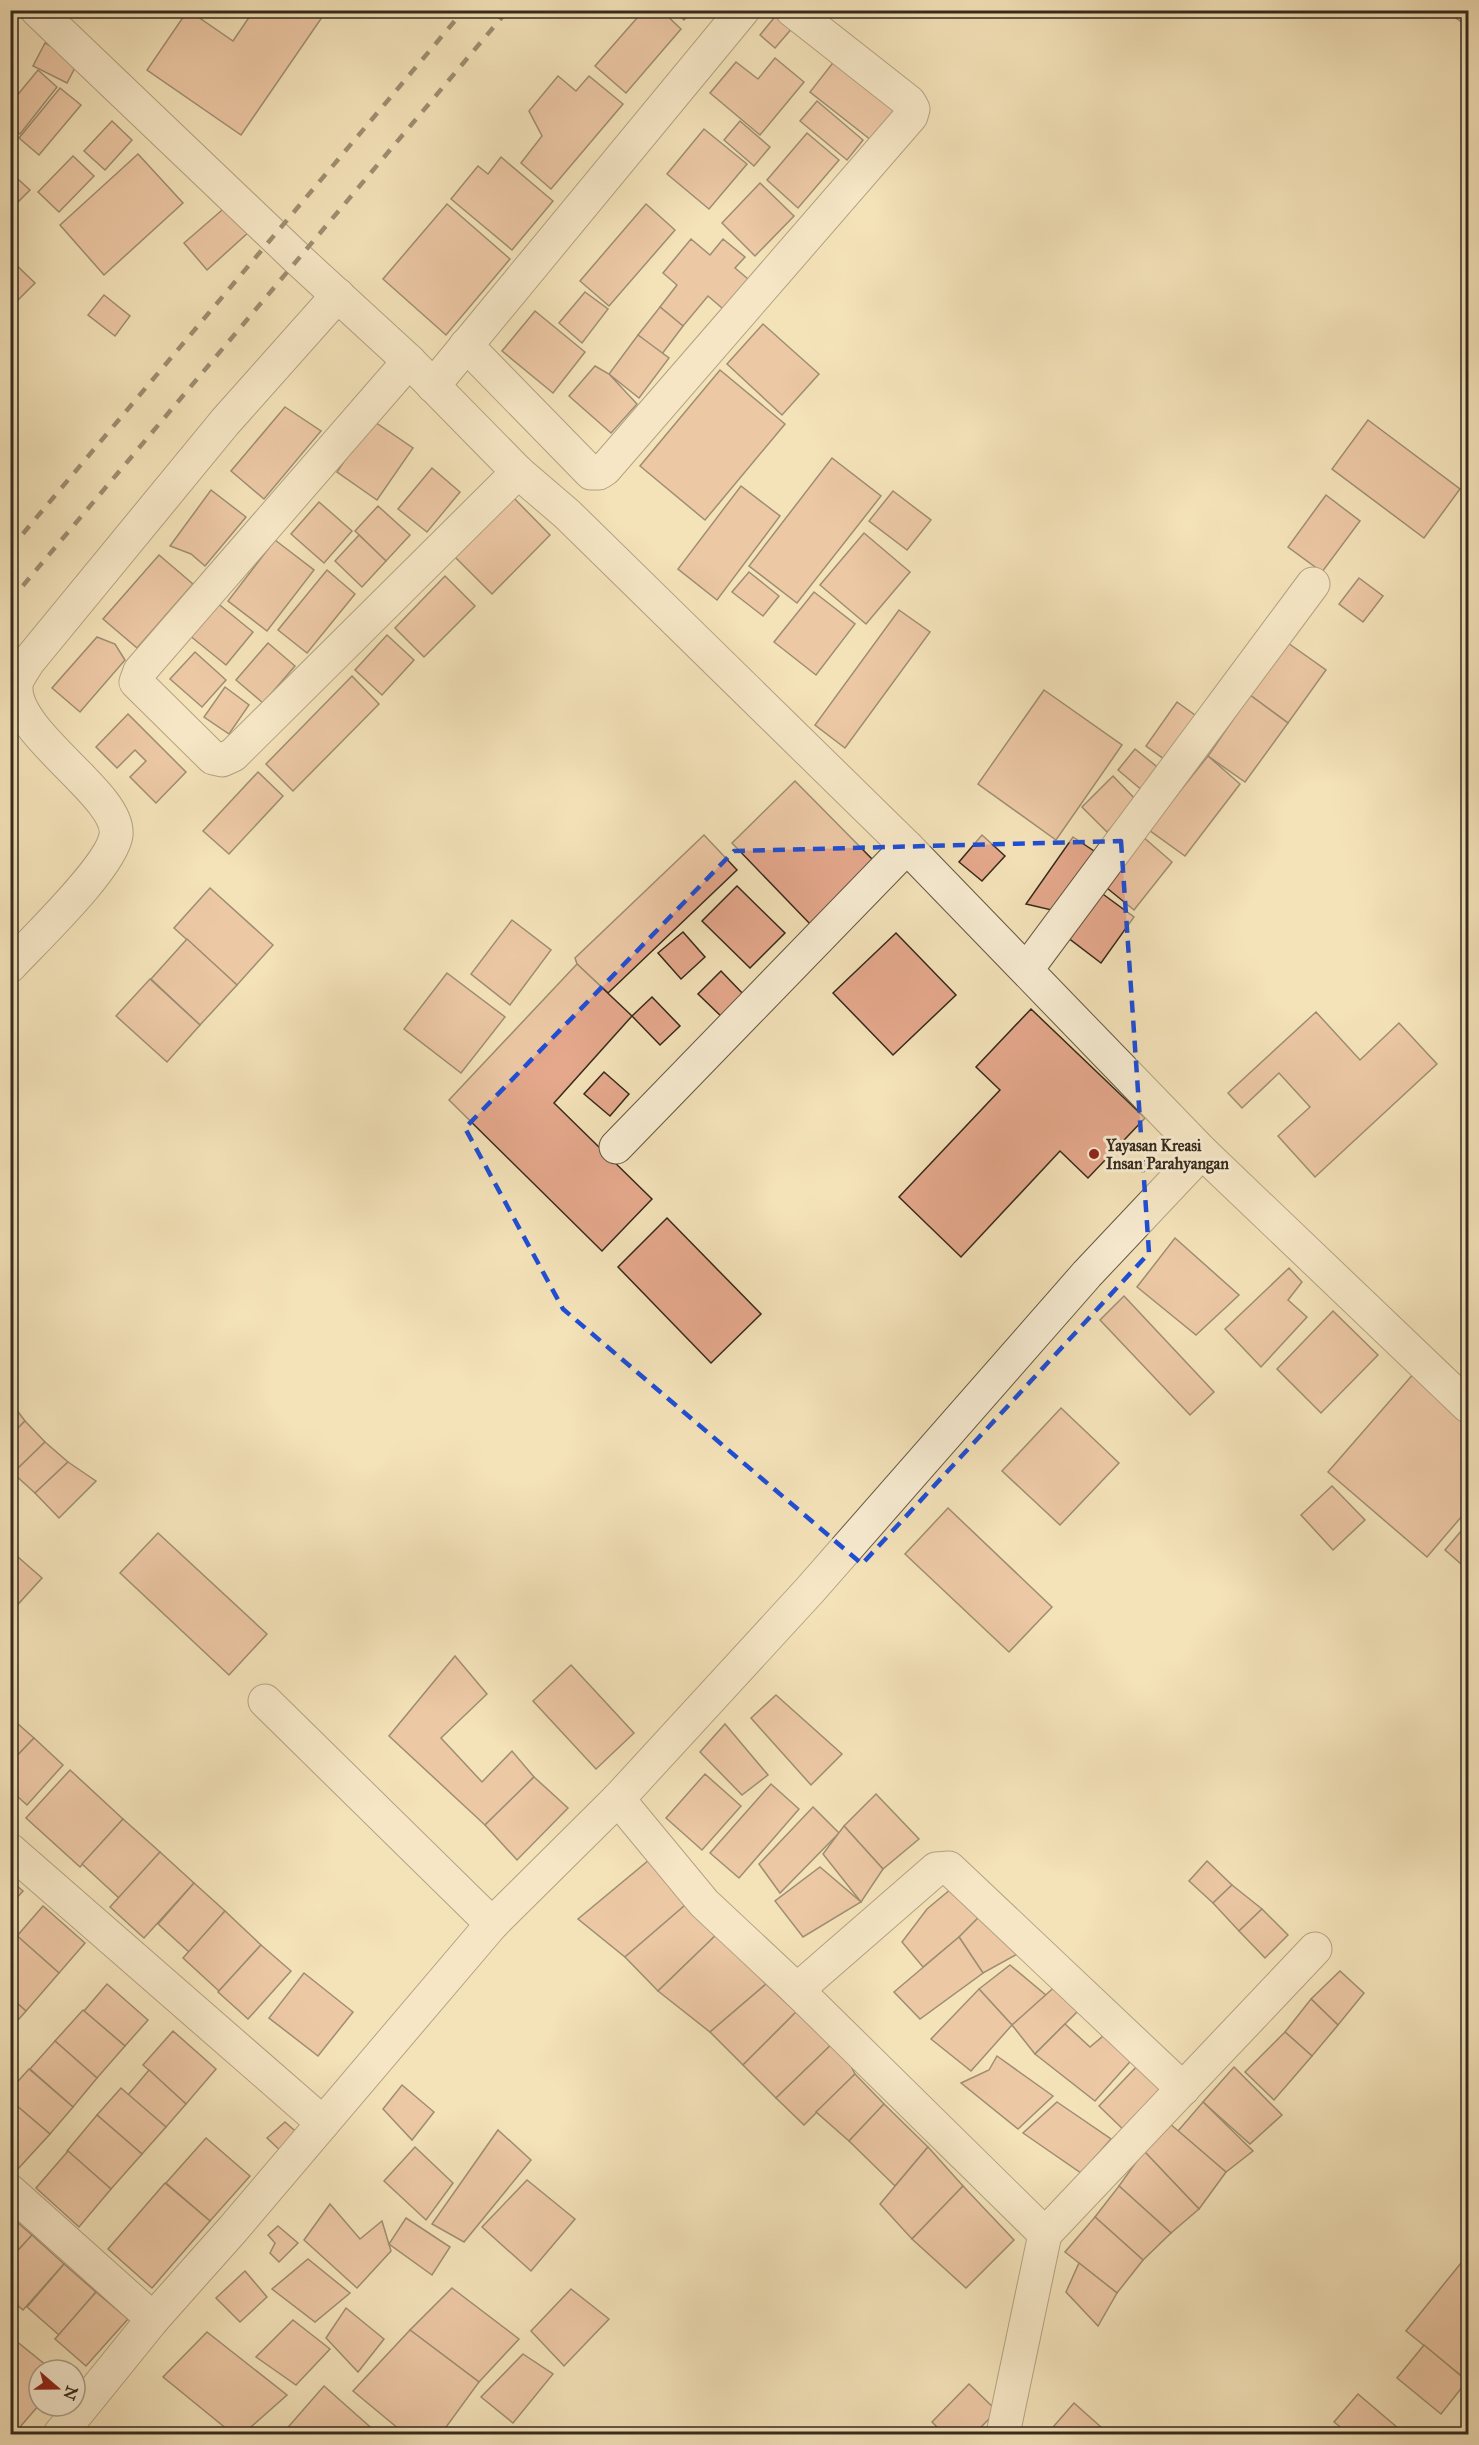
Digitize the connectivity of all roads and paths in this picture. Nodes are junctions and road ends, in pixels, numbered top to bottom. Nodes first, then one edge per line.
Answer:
1 (37, 10) edge
2 (743, 10) edge
3 (792, 10) edge
4 (338, 295) junction
5 (466, 345) junction
6 (409, 361) junction
7 (433, 386) junction
8 (518, 472) junction
9 (1313, 584) dead end
10 (907, 847) junction
11 (10, 966) edge
12 (1027, 969) junction
13 (616, 1147) dead end
14 (1202, 1152) junction
15 (1468, 1406) edge
16 (265, 1701) dead end
17 (618, 1798) junction
18 (10, 1850) edge
19 (492, 1924) junction
20 (1315, 1949) dead end
21 (797, 1990) junction
22 (1183, 2089) junction
23 (323, 2123) junction
24 (10, 2191) edge
25 (1045, 2234) junction
26 (153, 2319) junction
27 (60, 2434) edge
28 (1003, 2434) edge

1 - 4 street
2 - 5 street
3 - 5 street
4 - 6 street
4 - 11 street
5 - 7 street
6 - 7 street
6 - 8 street
7 - 8 street
8 - 10 street
9 - 12 street
10 - 12 street
10 - 13 street
12 - 14 street
14 - 15 street
14 - 17 street
16 - 19 street
17 - 19 street
17 - 21 street
18 - 23 street
19 - 23 street
20 - 22 street
21 - 22 street
21 - 25 street
22 - 25 street
23 - 26 street
24 - 26 street
25 - 28 street
26 - 27 street

